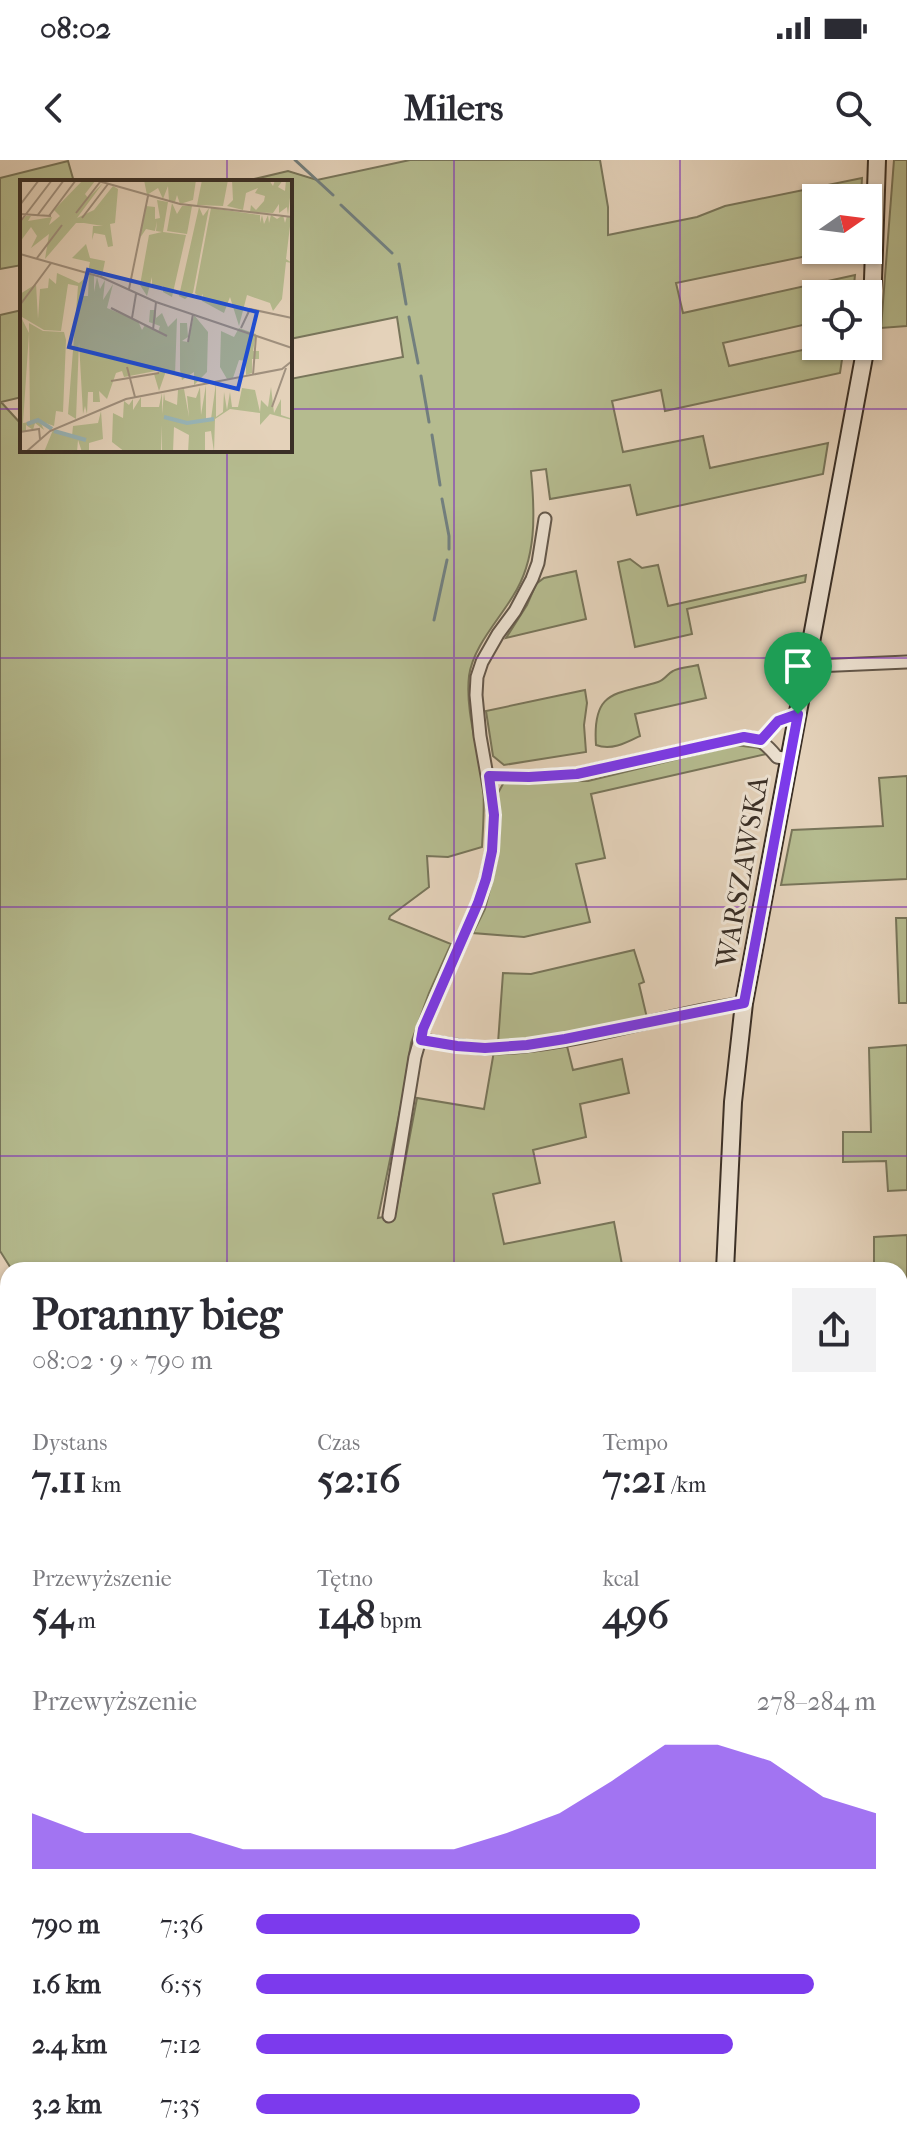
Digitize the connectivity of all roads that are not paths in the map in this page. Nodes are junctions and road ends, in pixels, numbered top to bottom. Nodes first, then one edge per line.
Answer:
1 (877, 160) edge
2 (873, 280) edge
3 (863, 360) edge
4 (545, 519) dead end
5 (907, 662) edge
6 (808, 663) junction
7 (798, 714) junction
8 (761, 740) junction
9 (789, 759) junction
10 (489, 776) junction
11 (744, 1003) junction
12 (421, 1040) junction
13 (389, 1216) dead end
14 (725, 1262) edge

1 - 2 main road
3 - 6 main road, WARSZAWSKA
4 - 10 street
5 - 6 street
6 - 7 main road, WARSZAWSKA
7 - 8 street
7 - 9 main road, WARSZAWSKA
8 - 9 street
8 - 10 street
9 - 11 main road, WARSZAWSKA
10 - 12 street
11 - 12 street
11 - 14 main road, WARSZAWSKA
12 - 13 street

